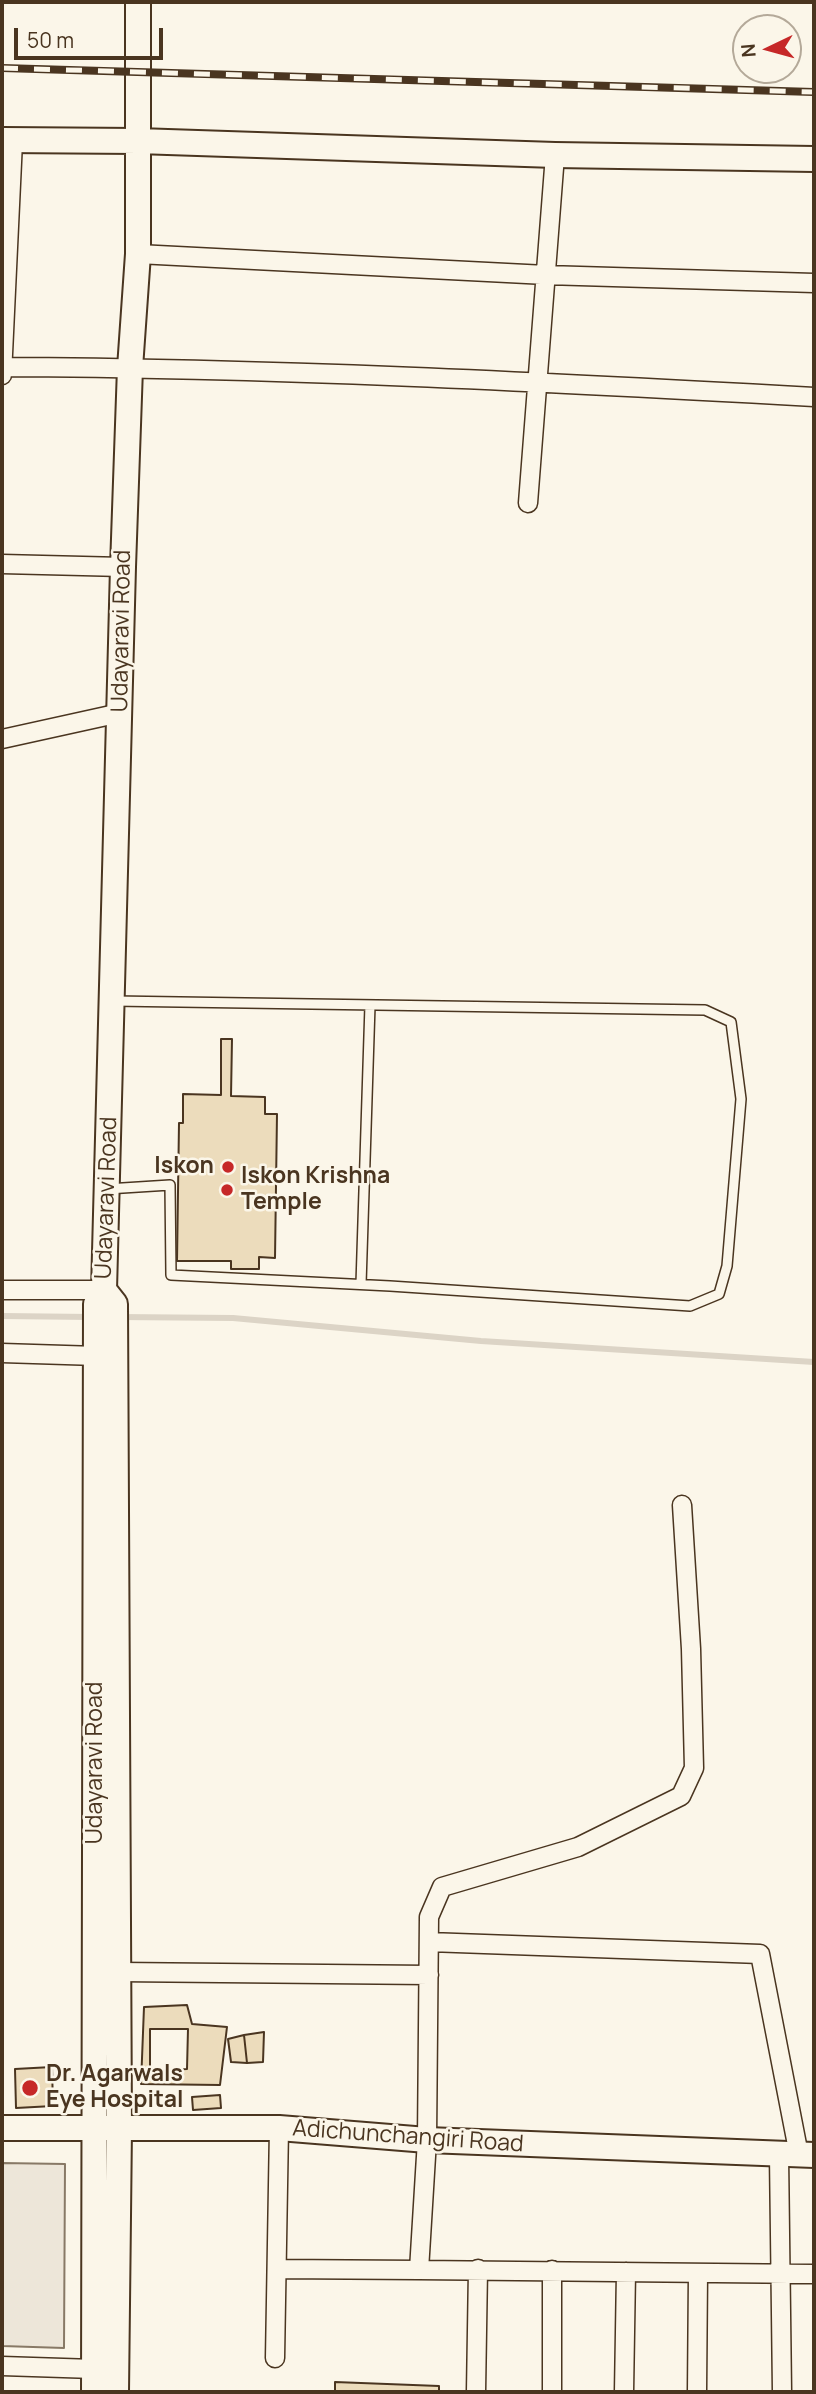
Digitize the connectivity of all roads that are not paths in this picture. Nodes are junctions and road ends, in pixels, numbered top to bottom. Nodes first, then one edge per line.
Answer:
1 (138, 2) edge
2 (7, 140) edge
3 (138, 141) junction
4 (555, 155) junction
5 (814, 159) edge
6 (138, 254) junction
7 (546, 275) junction
8 (814, 283) edge
9 (2, 367) edge
10 (130, 368) junction
11 (2, 375) edge
12 (539, 382) junction
13 (814, 397) edge
14 (528, 503) dead end
15 (2, 564) edge
16 (123, 567) junction
17 (120, 713) junction
18 (2, 739) edge
19 (112, 1001) junction
20 (370, 1005) junction
21 (107, 1189) junction
22 (361, 1284) junction
23 (2, 1290) edge
24 (105, 1299) junction
25 (103, 1352) junction
26 (2, 1353) edge
27 (682, 1505) dead end
28 (429, 1942) junction
29 (118, 1972) junction
30 (429, 1975) junction
31 (2, 2128) edge
32 (107, 2128) junction
33 (279, 2128) junction
34 (427, 2140) junction
35 (798, 2155) edge
36 (277, 2269) junction
37 (478, 2269) junction
38 (419, 2270) junction
39 (552, 2270) junction
40 (626, 2272) junction
41 (698, 2273) junction
42 (781, 2273) junction
43 (814, 2274) edge
44 (275, 2358) dead end
45 (2, 2366) edge
46 (94, 2381) edge
47 (116, 2392) edge
48 (476, 2392) edge
49 (552, 2392) edge
50 (624, 2392) edge
51 (697, 2392) edge
52 (782, 2392) edge

1 - 3 street, Udayaravi Road
2 - 3 street
2 - 9 street
3 - 4 street
3 - 6 street, Udayaravi Road
4 - 5 street
4 - 7 street
6 - 7 street
6 - 10 street, Udayaravi Road
7 - 8 street
7 - 12 street
9 - 10 street
9 - 11 street
10 - 12 street
10 - 16 street, Udayaravi Road
12 - 13 street
12 - 14 street
15 - 16 street
16 - 17 street, Udayaravi Road
17 - 18 street
17 - 19 street, Udayaravi Road
19 - 20 lane
19 - 21 street, Udayaravi Road
20 - 22 lane
20 - 22 lane
21 - 22 lane
21 - 24 street, Udayaravi Road
23 - 24 street
24 - 25 street, Udayaravi Road
25 - 26 street
25 - 29 street
25 - 32 street, Udayaravi Road
27 - 28 street
28 - 30 street
28 - 35 street
29 - 30 street
29 - 32 street
30 - 34 street
31 - 32 street, Adichunchangiri Road
32 - 33 street, Adichunchangiri Road
32 - 46 street, Udayaravi Road
32 - 47 street, Udayaravi Road
33 - 34 street, Adichunchangiri Road
33 - 36 street
34 - 35 street, Adichunchangiri Road
34 - 38 street
35 - 42 street
36 - 38 street
36 - 44 street
37 - 38 street
37 - 39 street
37 - 48 street
39 - 40 street
39 - 49 street
40 - 41 street
40 - 50 street
41 - 42 street
41 - 51 street
42 - 43 street
42 - 52 street
45 - 46 street

